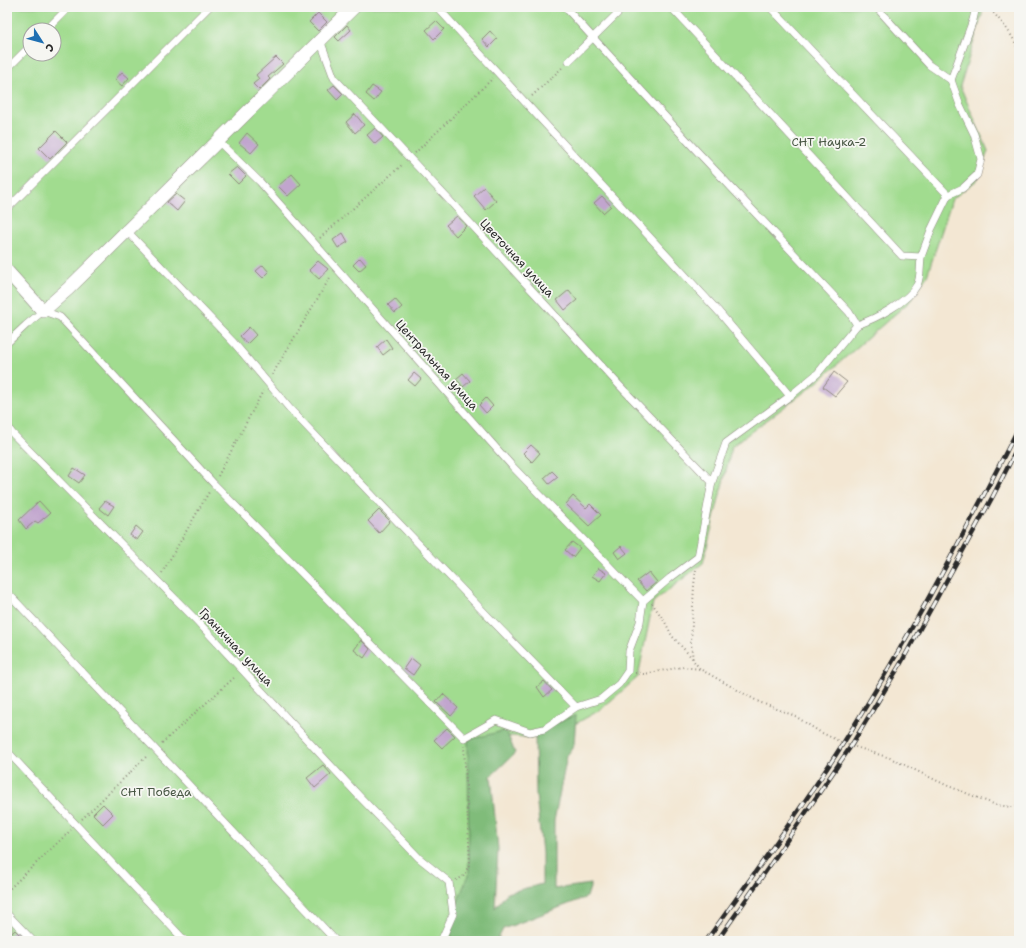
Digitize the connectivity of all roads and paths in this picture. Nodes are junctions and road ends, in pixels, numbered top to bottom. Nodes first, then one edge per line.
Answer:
1 (69, 7) edge
2 (209, 7) edge
3 (354, 7) edge
4 (437, 7) edge
5 (565, 7) edge
6 (624, 7) edge
7 (671, 7) edge
8 (770, 7) edge
9 (876, 7) edge
10 (976, 7) edge
11 (988, 7) edge
12 (54, 22) edge
13 (593, 38) junction
14 (320, 40) junction
15 (1019, 53) edge
16 (22, 54) edge
17 (569, 61) joint
18 (7, 69) edge
19 (498, 73) junction
20 (951, 80) junction
21 (525, 103) junction
22 (218, 141) junction
23 (409, 158) junction
24 (948, 195) junction
25 (7, 209) edge
26 (127, 231) junction
27 (314, 243) junction
28 (921, 257) junction
29 (7, 271) edge
30 (43, 311) junction
31 (857, 325) junction
32 (7, 343) edge
33 (790, 396) junction
34 (7, 426) edge
35 (712, 482) junction
36 (214, 484) junction
37 (698, 557) junction
38 (158, 581) junction
39 (7, 592) edge
40 (643, 601) junction
41 (693, 660) junction
42 (700, 669) junction
43 (243, 670) junction
44 (628, 671) junction
45 (576, 707) junction
46 (464, 738) junction
47 (155, 749) junction
48 (7, 751) edge
49 (1019, 808) edge
50 (76, 825) junction
51 (449, 882) junction
52 (7, 891) edge
53 (7, 914) edge
54 (33, 941) edge
55 (185, 941) edge
56 (336, 941) edge
57 (441, 941) edge

1 - 12 lane
2 - 25 lane
3 - 14 street
4 - 19 lane
5 - 13 lane
6 - 13 lane
7 - 28 lane
8 - 24 lane
9 - 20 lane
10 - 20 lane
11 - 15 path
13 - 17 lane
13 - 31 lane
14 - 22 street
14 - 23 lane, Цветочная улица
16 - 18 lane
17 - 21 path
19 - 21 lane
19 - 23 path
20 - 24 lane
21 - 33 lane
22 - 26 street
22 - 27 lane, Центральная улица
23 - 27 path
23 - 35 lane, Цветочная улица
24 - 28 lane
26 - 30 street
26 - 45 lane
27 - 40 lane, Центральная улица
28 - 31 lane
29 - 30 street
30 - 32 lane
30 - 36 lane
31 - 33 lane
33 - 35 lane
34 - 38 lane, Граничная улица
35 - 37 lane
36 - 38 path
36 - 46 lane
37 - 40 lane
37 - 41 path
38 - 43 lane, Граничная улица
39 - 47 lane
40 - 41 path
40 - 44 lane
41 - 42 path
42 - 44 path
42 - 49 path
43 - 47 path
43 - 51 lane, Граничная улица
44 - 45 lane
45 - 46 lane
46 - 51 path
47 - 50 path
47 - 56 lane
48 - 50 lane
50 - 52 path
50 - 55 lane
51 - 57 lane
53 - 54 lane

